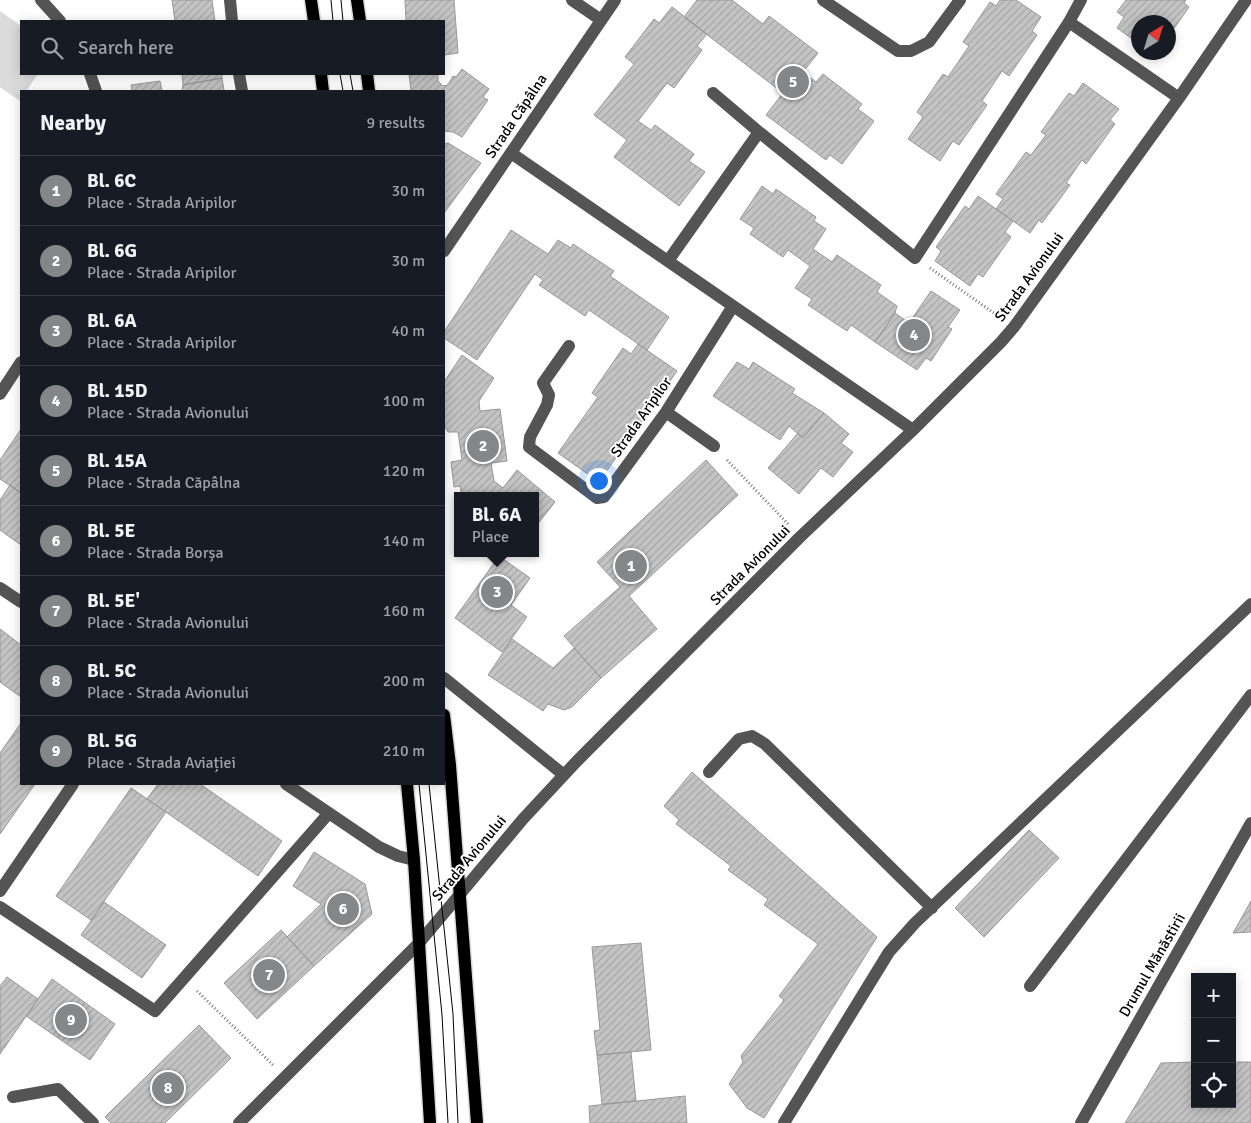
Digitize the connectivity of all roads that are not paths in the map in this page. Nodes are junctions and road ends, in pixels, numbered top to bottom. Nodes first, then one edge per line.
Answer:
1 (41, 0) edge
2 (230, 0) edge
3 (311, 0) edge
4 (357, 0) edge
5 (572, 0) edge
6 (615, 0) edge
7 (822, 0) edge
8 (960, 0) edge
9 (1081, 0) edge
10 (1246, 0) edge
11 (59, 20) edge
12 (232, 20) edge
13 (314, 20) edge
14 (360, 20) edge
15 (601, 20) junction
16 (1069, 22) junction
17 (90, 75) edge
18 (239, 75) edge
19 (321, 75) edge
20 (367, 75) edge
21 (96, 90) edge
22 (242, 90) edge
23 (323, 90) edge
24 (369, 90) edge
25 (713, 93) dead end
26 (1179, 98) junction
27 (758, 132) junction
28 (511, 153) junction
29 (445, 250) edge
30 (668, 261) junction
31 (733, 306) junction
32 (569, 346) dead end
33 (20, 364) edge
34 (0, 394) edge
35 (666, 412) junction
36 (913, 430) junction
37 (714, 446) road end
38 (0, 588) edge
39 (20, 601) edge
40 (1251, 604) edge
41 (445, 679) edge
42 (1251, 695) edge
43 (445, 723) edge
44 (709, 772) dead end
45 (564, 775) junction
46 (72, 785) edge
47 (287, 785) edge
48 (407, 785) edge
49 (329, 813) junction
50 (1251, 823) edge
51 (414, 860) junction
52 (2, 883) edge
53 (460, 895) junction
54 (0, 908) edge
55 (932, 908) junction
56 (419, 943) junction
57 (1030, 986) dead end
58 (13, 1097) dead end
59 (93, 1123) edge
60 (239, 1123) edge
61 (430, 1123) edge
62 (477, 1123) edge
63 (784, 1123) edge
64 (1081, 1123) edge

1 - 11 street
2 - 12 street
3 - 13 main road
4 - 14 main road
5 - 15 street
6 - 15 street, Strada Căpâlna
7 - 8 street
9 - 16 street
10 - 26 street, Strada Avionului
15 - 28 street, Strada Căpâlna
16 - 26 street
16 - 27 street
17 - 21 street
18 - 22 street
19 - 23 main road
20 - 24 main road
25 - 27 street
26 - 36 street, Strada Avionului
27 - 30 street
28 - 29 street, Strada Căpâlna
28 - 30 street
30 - 31 street
31 - 35 street, Strada Aripilor
31 - 36 street
32 - 35 street, Strada Aripilor
33 - 34 street
35 - 37 street
36 - 45 street, Strada Avionului
38 - 39 street
40 - 55 street
41 - 45 street
42 - 57 street
43 - 53 main road
44 - 55 street
45 - 53 street, Strada Avionului
46 - 52 street
47 - 49 street
48 - 51 main road
49 - 51 street
49 - 54 street
50 - 64 street, Drumul Mănăstirii
51 - 56 main road
53 - 56 street, Strada Avionului
53 - 62 main road
55 - 63 street
56 - 60 street, Strada Avionului
56 - 61 main road
58 - 59 street

